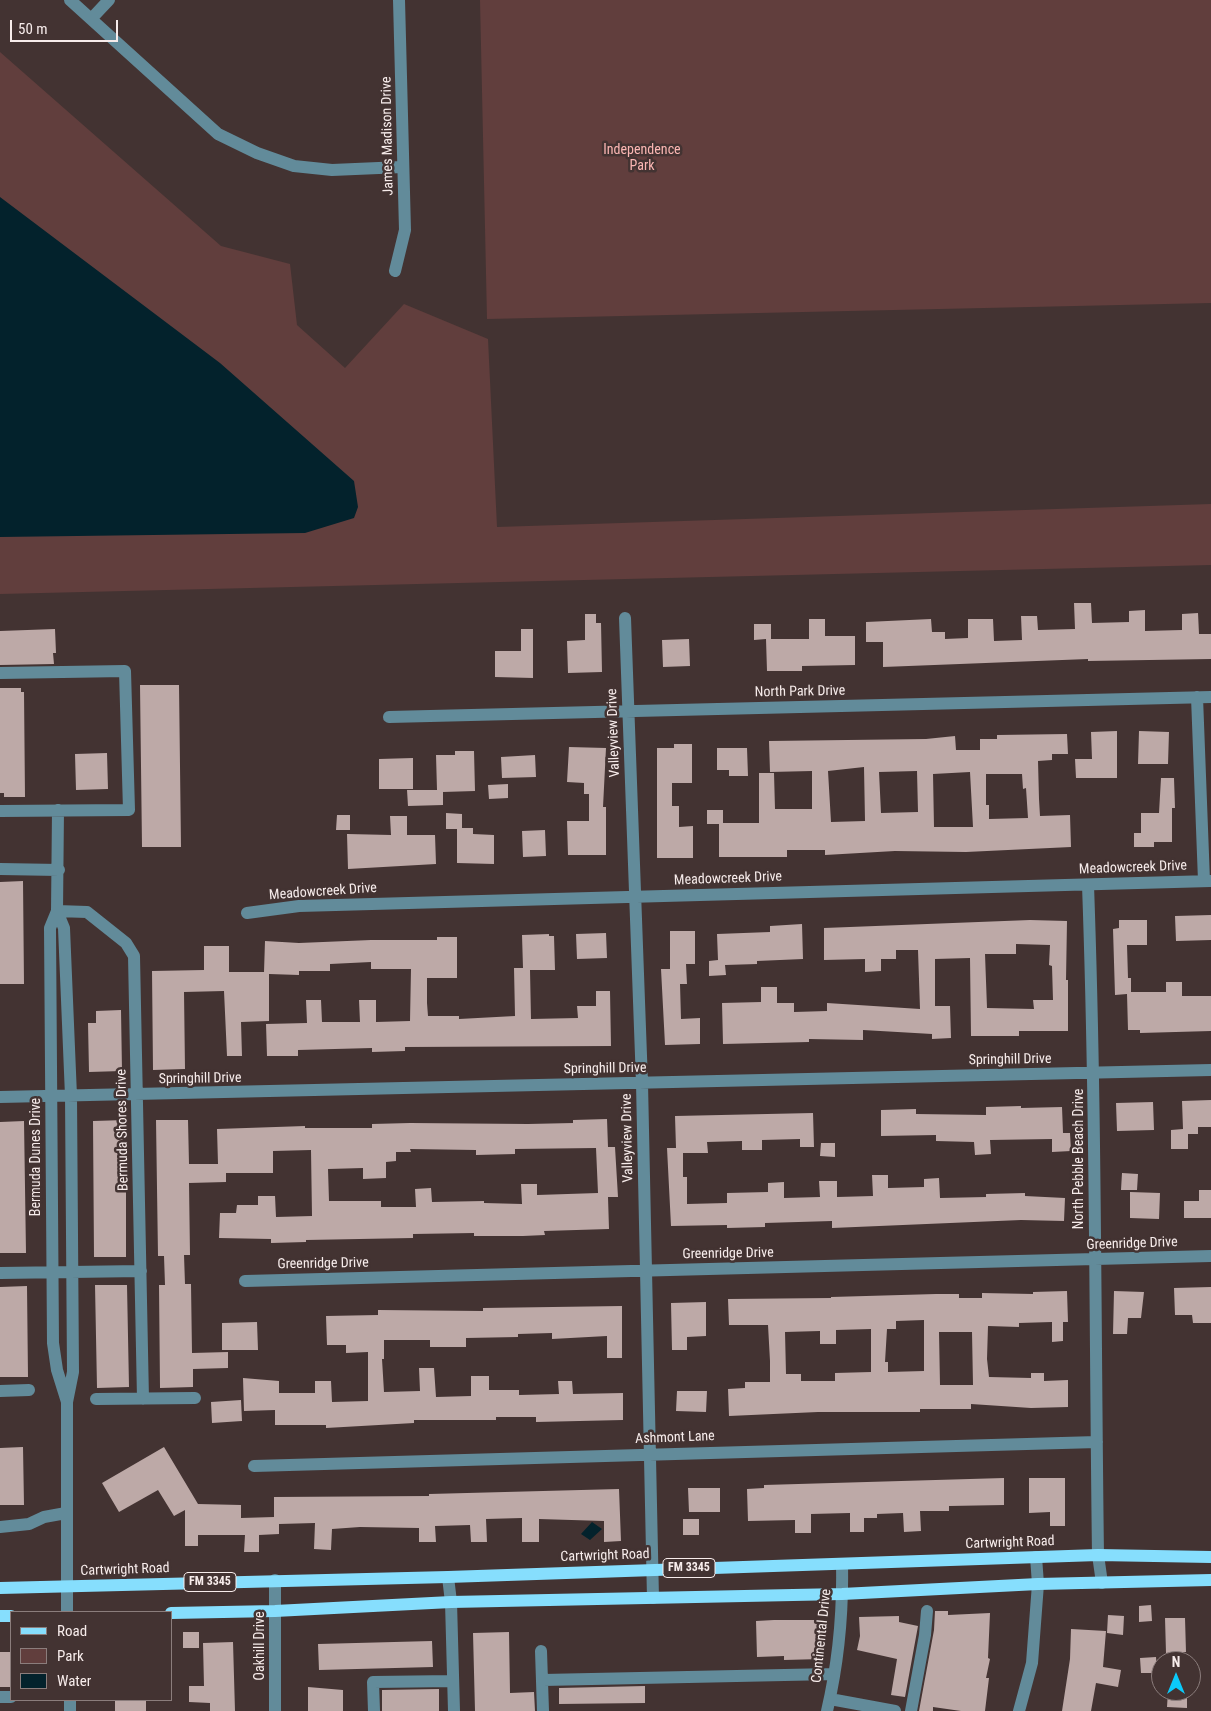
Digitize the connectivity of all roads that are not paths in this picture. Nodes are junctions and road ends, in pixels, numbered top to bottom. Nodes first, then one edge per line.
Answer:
1 (70, 0) edge
2 (109, 0) edge
3 (399, 0) edge
4 (92, 18) junction
5 (402, 167) junction
6 (395, 271) dead end
7 (625, 618) dead end
8 (0, 673) edge
9 (1197, 697) junction
10 (1211, 697) edge
11 (628, 711) junction
12 (389, 717) dead end
13 (58, 810) junction
14 (0, 811) edge
15 (0, 869) edge
16 (59, 870) junction
17 (1208, 881) edge
18 (1088, 884) junction
19 (635, 897) junction
20 (57, 911) junction
21 (247, 914) dead end
22 (1211, 1070) edge
23 (1094, 1073) junction
24 (642, 1084) junction
25 (71, 1096) junction
26 (138, 1096) junction
27 (0, 1097) edge
28 (50, 1097) junction
29 (1211, 1256) edge
30 (1094, 1260) junction
31 (51, 1272) junction
32 (74, 1272) junction
33 (141, 1272) junction
34 (645, 1272) junction
35 (0, 1273) edge
36 (245, 1280) dead end
37 (29, 1390) dead end
38 (0, 1391) edge
39 (195, 1398) dead end
40 (96, 1399) dead end
41 (143, 1399) junction
42 (66, 1402) junction
43 (1097, 1442) junction
44 (650, 1454) junction
45 (254, 1466) dead end
46 (66, 1513) junction
47 (0, 1527) edge
48 (1098, 1555) junction
49 (1036, 1557) junction
50 (1211, 1557) edge
51 (842, 1564) junction
52 (653, 1569) junction
53 (448, 1577) junction
54 (275, 1580) junction
55 (1211, 1580) edge
56 (1102, 1583) junction
57 (1038, 1584) junction
58 (66, 1587) junction
59 (0, 1588) edge
60 (842, 1594) junction
61 (653, 1598) junction
62 (451, 1602) junction
63 (67, 1611) edge
64 (275, 1611) junction
65 (172, 1612) edge
66 (926, 1612) dead end
67 (541, 1651) dead end
68 (833, 1674) junction
69 (542, 1680) junction
70 (453, 1681) junction
71 (828, 1705) edge
72 (275, 1711) edge
73 (374, 1711) edge
74 (454, 1711) edge
75 (543, 1711) edge
76 (895, 1711) edge
77 (911, 1711) edge
78 (1019, 1711) edge

1 - 4 street
2 - 4 street
3 - 5 street, James Madison Drive
4 - 5 street
5 - 6 street, James Madison Drive
7 - 11 street, Valleyview Drive
8 - 13 street
9 - 10 street, North Park Drive
9 - 11 street, North Park Drive
9 - 17 street
11 - 12 street, North Park Drive
11 - 19 street, Valleyview Drive
13 - 14 street
13 - 16 street, Bermuda Dunes Drive
15 - 16 street
16 - 20 street, Bermuda Dunes Drive
17 - 18 street, Meadowcreek Drive
18 - 19 street, Meadowcreek Drive
18 - 23 street, North Pebble Beach Drive
19 - 21 street, Meadowcreek Drive
19 - 24 street, Valleyview Drive
20 - 25 street, Bermuda Dunes Drive
20 - 26 street, Bermuda Shores Drive
20 - 28 street, Bermuda Dunes Drive
22 - 23 street, Springhill Drive
23 - 24 street, Springhill Drive
23 - 30 street, North Pebble Beach Drive
24 - 26 street, Springhill Drive
24 - 34 street, Valleyview Drive
25 - 26 street, Springhill Drive
25 - 28 street, Springhill Drive
25 - 32 street, Bermuda Dunes Drive
26 - 33 street, Bermuda Shores Drive
27 - 28 street, Springhill Drive
28 - 31 street, Bermuda Dunes Drive
29 - 30 street, Greenridge Drive
30 - 34 street, Greenridge Drive
30 - 43 street, North Pebble Beach Drive
31 - 32 street
31 - 35 street
31 - 42 street, Bermuda Dunes Drive
32 - 33 street
32 - 42 street, Bermuda Dunes Drive
33 - 41 street, Bermuda Shores Drive
34 - 36 street, Greenridge Drive
34 - 44 street, Valleyview Drive
37 - 38 street
39 - 41 street
40 - 41 street
42 - 46 street, Bermuda Dunes Drive
43 - 44 street, Ashmont Lane
43 - 48 street, North Pebble Beach Drive
44 - 45 street, Ashmont Lane
44 - 52 street, Valleyview Drive
46 - 47 street
46 - 58 street, Bermuda Dunes Drive
48 - 49 main road, Cartwright Road / FM 3345
48 - 50 main road, Cartwright Road / FM 3345
48 - 56 street, North Pebble Beach Drive
49 - 51 main road, Cartwright Road / FM 3345
49 - 57 street
51 - 52 main road, Cartwright Road / FM 3345
51 - 60 street, Continental Drive
52 - 53 main road, Cartwright Road / FM 3345
52 - 61 street, Valleyview Drive
53 - 54 main road, Cartwright Road / FM 3345
53 - 62 street
54 - 58 main road, Cartwright Road / FM 3345
54 - 64 street, Oakhill Drive
55 - 56 main road, FM 3345
56 - 57 main road, FM 3345
57 - 60 main road, FM 3345
57 - 78 street
58 - 59 main road, Cartwright Road / FM 3345
58 - 63 street, Bermuda Dunes Drive
60 - 61 main road, FM 3345
60 - 68 street, Continental Drive
61 - 62 main road, FM 3345
62 - 64 main road, FM 3345
62 - 70 street
64 - 65 main road, FM 3345
64 - 72 street, Oakhill Drive
66 - 77 street
67 - 69 street
68 - 69 street
68 - 71 street, Continental Drive
69 - 75 street
70 - 73 street
70 - 74 street
71 - 76 street

